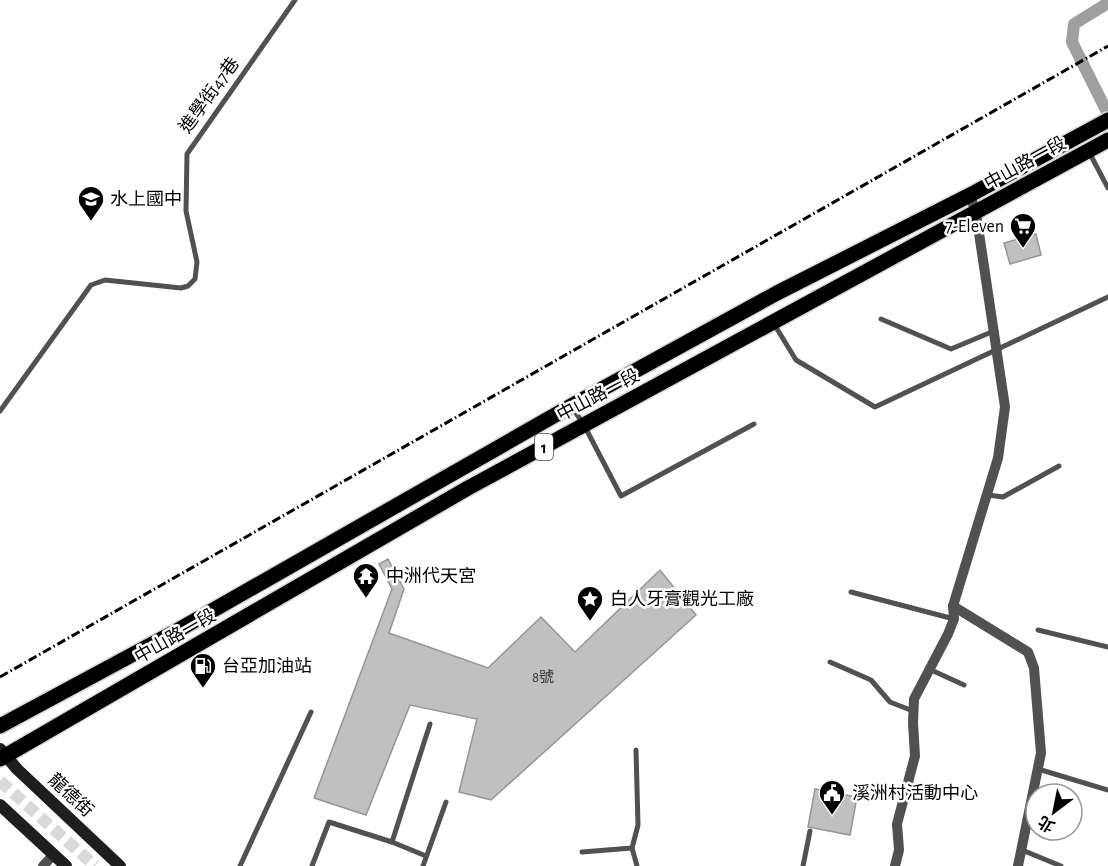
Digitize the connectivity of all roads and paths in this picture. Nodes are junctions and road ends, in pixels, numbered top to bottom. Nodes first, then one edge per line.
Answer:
1 (296, 0) edge
2 (1108, 120) edge
3 (1108, 140) edge
4 (1088, 151) junction
5 (1108, 188) edge
6 (970, 195) junction
7 (976, 213) junction
8 (1108, 297) edge
9 (881, 319) dead end
10 (772, 321) junction
11 (994, 331) junction
12 (997, 351) junction
13 (571, 406) junction
14 (0, 411) edge
15 (754, 423) dead end
16 (584, 425) junction
17 (1059, 466) dead end
18 (988, 495) junction
19 (851, 592) dead end
20 (953, 606) junction
21 (954, 619) junction
22 (180, 629) junction
23 (1038, 630) dead end
24 (1108, 647) edge
25 (189, 651) junction
26 (830, 662) dead end
27 (929, 669) junction
28 (964, 685) dead end
29 (913, 711) junction
30 (311, 712) dead end
31 (430, 724) dead end
32 (0, 726) edge
33 (636, 750) dead end
34 (2, 755) edge
35 (1038, 769) junction
36 (1108, 790) edge
37 (446, 802) dead end
38 (0, 805) edge
39 (810, 831) dead end
40 (392, 842) junction
41 (632, 848) junction
42 (1022, 850) junction
43 (582, 852) dead end
44 (53, 855) junction
45 (426, 856) junction
46 (43, 866) edge
47 (66, 866) edge
48 (120, 866) edge
49 (240, 866) edge
50 (312, 866) edge
51 (423, 866) edge
52 (637, 866) edge
53 (803, 866) edge
54 (895, 866) edge
55 (1018, 866) edge
56 (1061, 866) edge

1 - 14 lane, 進學街47巷
2 - 6 main road, 中山路一段 / 1
3 - 4 main road, 1
4 - 5 lane
4 - 7 main road, 中山路一段 / 1
6 - 7 street
6 - 13 main road, 中山路一段 / 1
7 - 10 main road, 中山路一段 / 1
7 - 11 street
8 - 12 lane
9 - 11 lane
10 - 12 lane
10 - 16 main road, 中山路一段 / 1
11 - 12 street
12 - 18 street
13 - 16 lane
13 - 22 main road, 中山路一段 / 1
15 - 16 lane
16 - 25 main road, 中山路一段 / 1
17 - 18 lane
18 - 20 street
19 - 21 lane
20 - 21 street
20 - 35 street
21 - 27 street
22 - 25 main road
22 - 32 main road, 中山路一段 / 1
23 - 24 lane
25 - 34 main road, 中山路一段 / 1
26 - 29 lane
27 - 28 lane
27 - 29 street
29 - 54 street
30 - 49 lane
31 - 40 lane
33 - 41 lane
34 - 48 main road, 龍德街
35 - 36 lane
35 - 42 street
37 - 45 lane
38 - 44 main road
39 - 53 lane
40 - 45 lane
40 - 50 lane
41 - 43 lane
41 - 52 lane
42 - 55 street
42 - 56 lane
44 - 46 street
44 - 47 main road
45 - 51 lane

